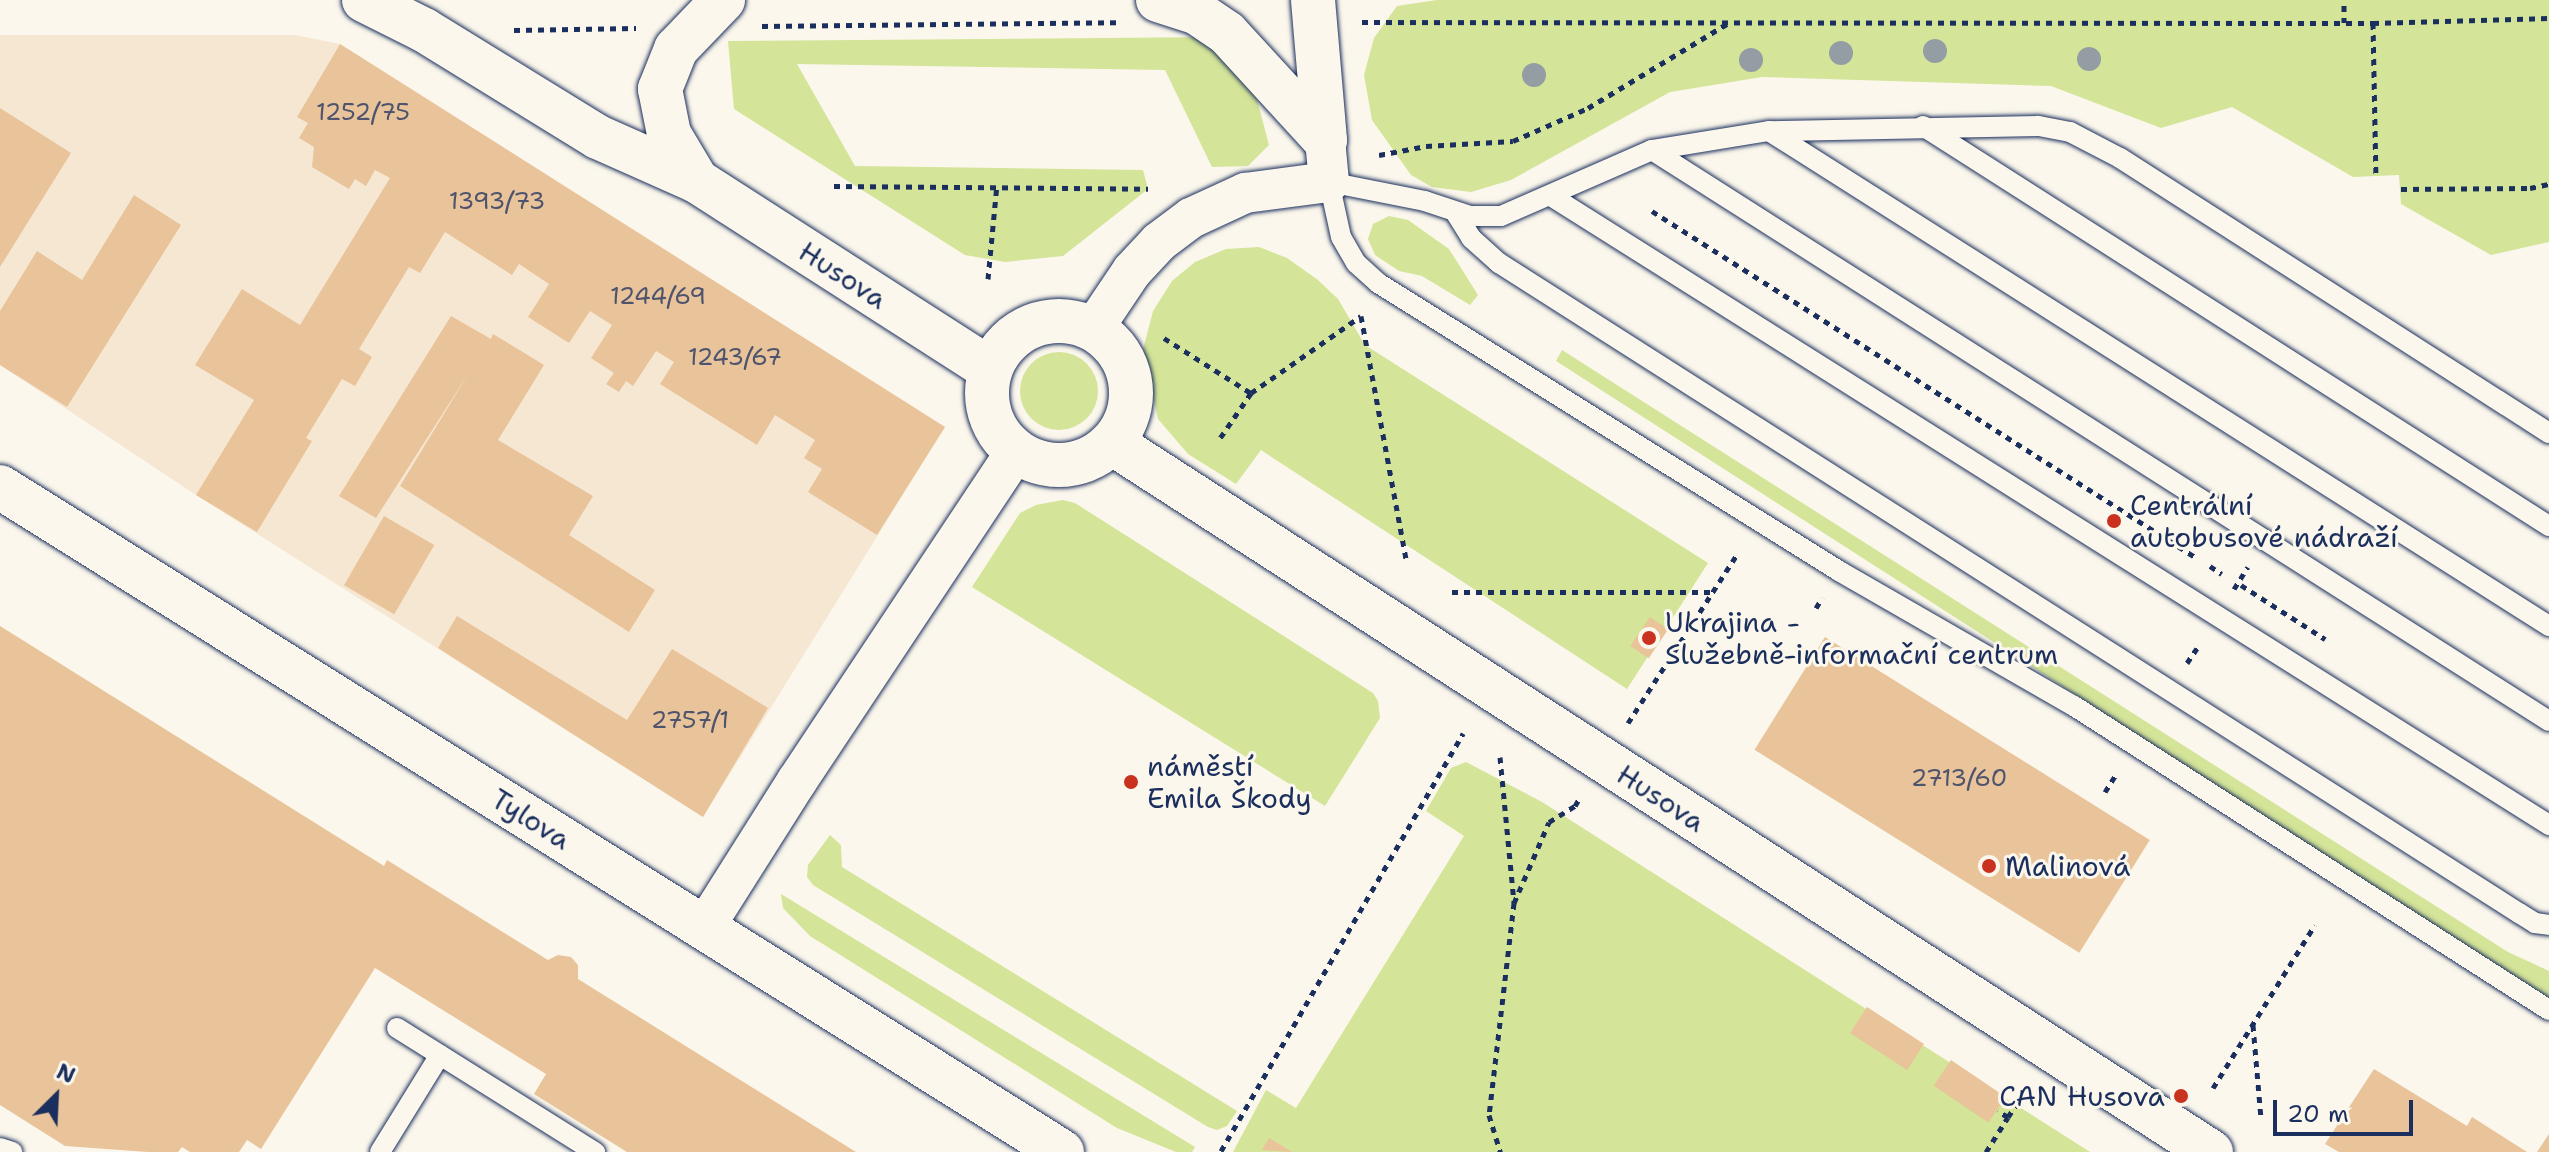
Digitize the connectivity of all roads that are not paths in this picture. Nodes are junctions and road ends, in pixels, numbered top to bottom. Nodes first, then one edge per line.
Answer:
1 (364, 0) edge
2 (1146, 11) edge
3 (1314, 11) edge
4 (709, 14) edge
5 (1923, 126) junction
6 (1769, 131) junction
7 (1652, 150) junction
8 (1327, 162) junction
9 (697, 181) junction
10 (1551, 196) junction
11 (1455, 212) junction
12 (1093, 329) junction
13 (990, 369) junction
14 (2549, 433) edge
15 (1112, 443) junction
16 (1016, 452) junction
17 (0, 487) edge
18 (2549, 526) edge
19 (2549, 626) edge
20 (2549, 721) edge
21 (2549, 825) edge
22 (2549, 925) edge
23 (704, 928) junction
24 (2549, 1010) edge
25 (397, 1028) dead end
26 (440, 1055) junction
27 (0, 1148) edge
28 (12, 1152) edge
29 (380, 1152) edge
30 (595, 1152) edge
31 (1062, 1152) edge
32 (2211, 1152) edge

1 - 9 street, Husova
2 - 8 street
3 - 8 street
4 - 9 street
5 - 6 lane
5 - 14 lane
5 - 18 lane
6 - 7 lane
6 - 19 lane
7 - 10 lane
7 - 20 lane
8 - 11 lane
8 - 12 street
8 - 24 lane
9 - 13 street, Husova
10 - 11 lane
10 - 21 lane
11 - 22 lane
12 - 13 street
12 - 15 street
13 - 16 street
15 - 16 street
15 - 32 street, Husova
16 - 23 street
17 - 23 street, Tylova
23 - 31 street, Tylova
25 - 26 lane
26 - 29 lane
26 - 30 lane
27 - 28 lane

